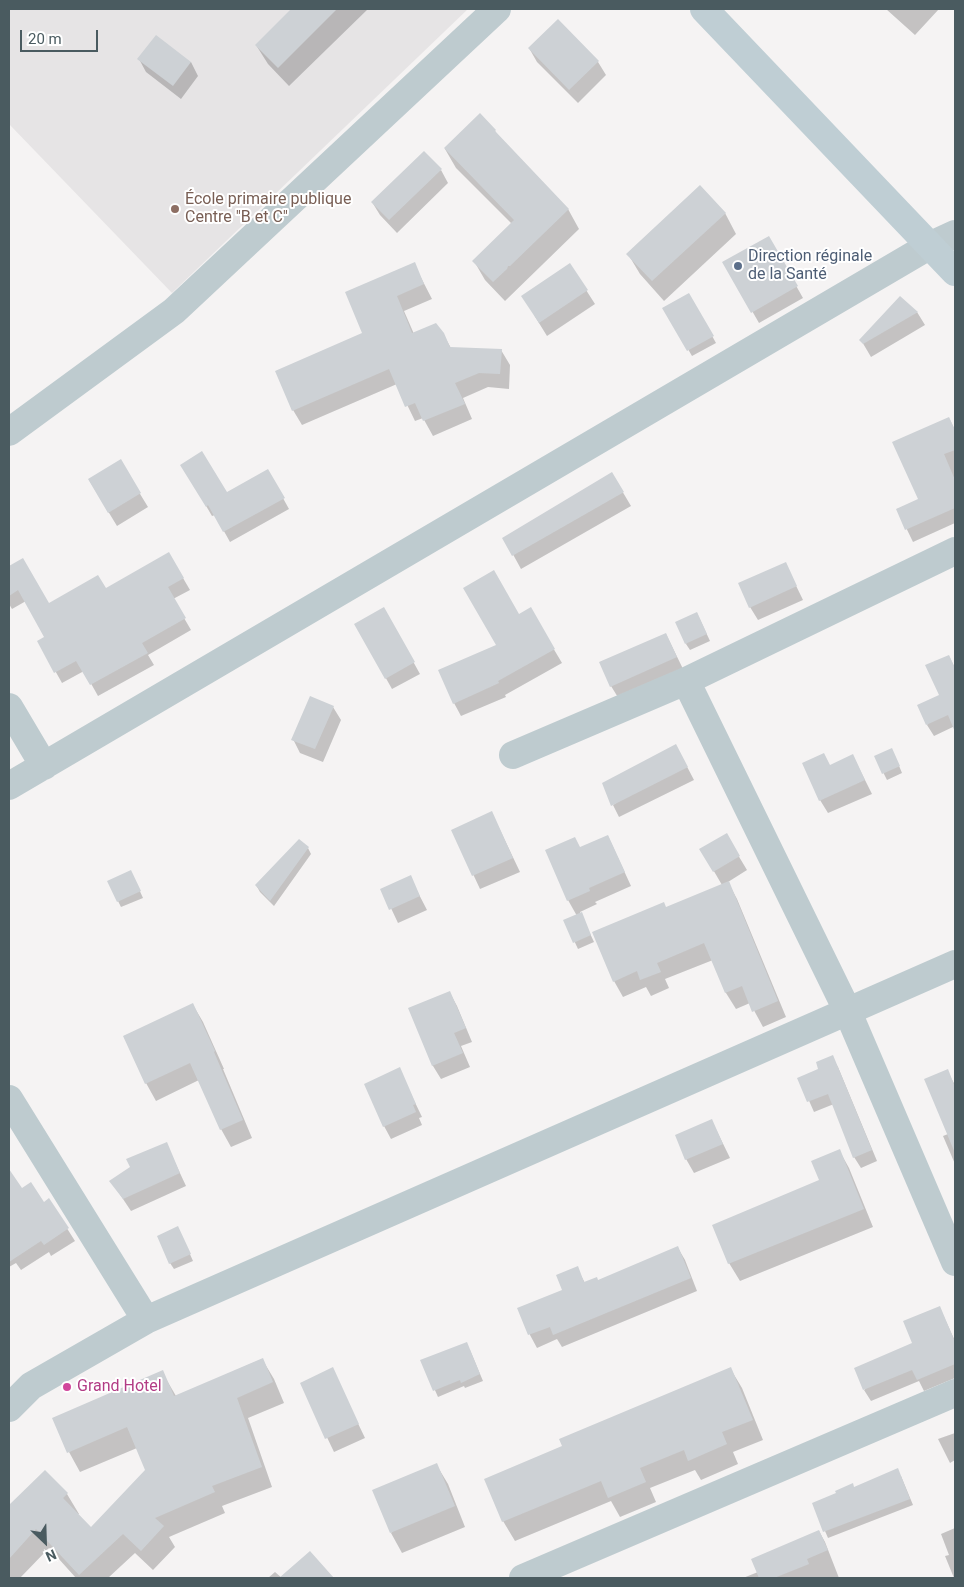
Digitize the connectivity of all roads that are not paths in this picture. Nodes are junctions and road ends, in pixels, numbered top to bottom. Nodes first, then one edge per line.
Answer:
1 (497, 9) edge
2 (704, 9) edge
3 (955, 234) edge
4 (929, 246) junction
5 (955, 272) edge
6 (9, 432) edge
7 (955, 551) edge
8 (686, 681) junction
9 (9, 707) edge
10 (513, 754) dead end
11 (44, 766) junction
12 (9, 786) edge
13 (955, 964) edge
14 (847, 1010) junction
15 (9, 1099) edge
16 (955, 1262) edge
17 (146, 1320) junction
18 (955, 1393) edge
19 (9, 1408) edge
20 (523, 1578) edge

1 - 6 street
2 - 4 main road
3 - 4 street
4 - 5 main road
4 - 11 street
7 - 8 street
8 - 10 street
8 - 14 street
9 - 11 street
11 - 12 street
13 - 14 street
14 - 16 street
14 - 17 street
15 - 17 street
17 - 19 street
18 - 20 street

